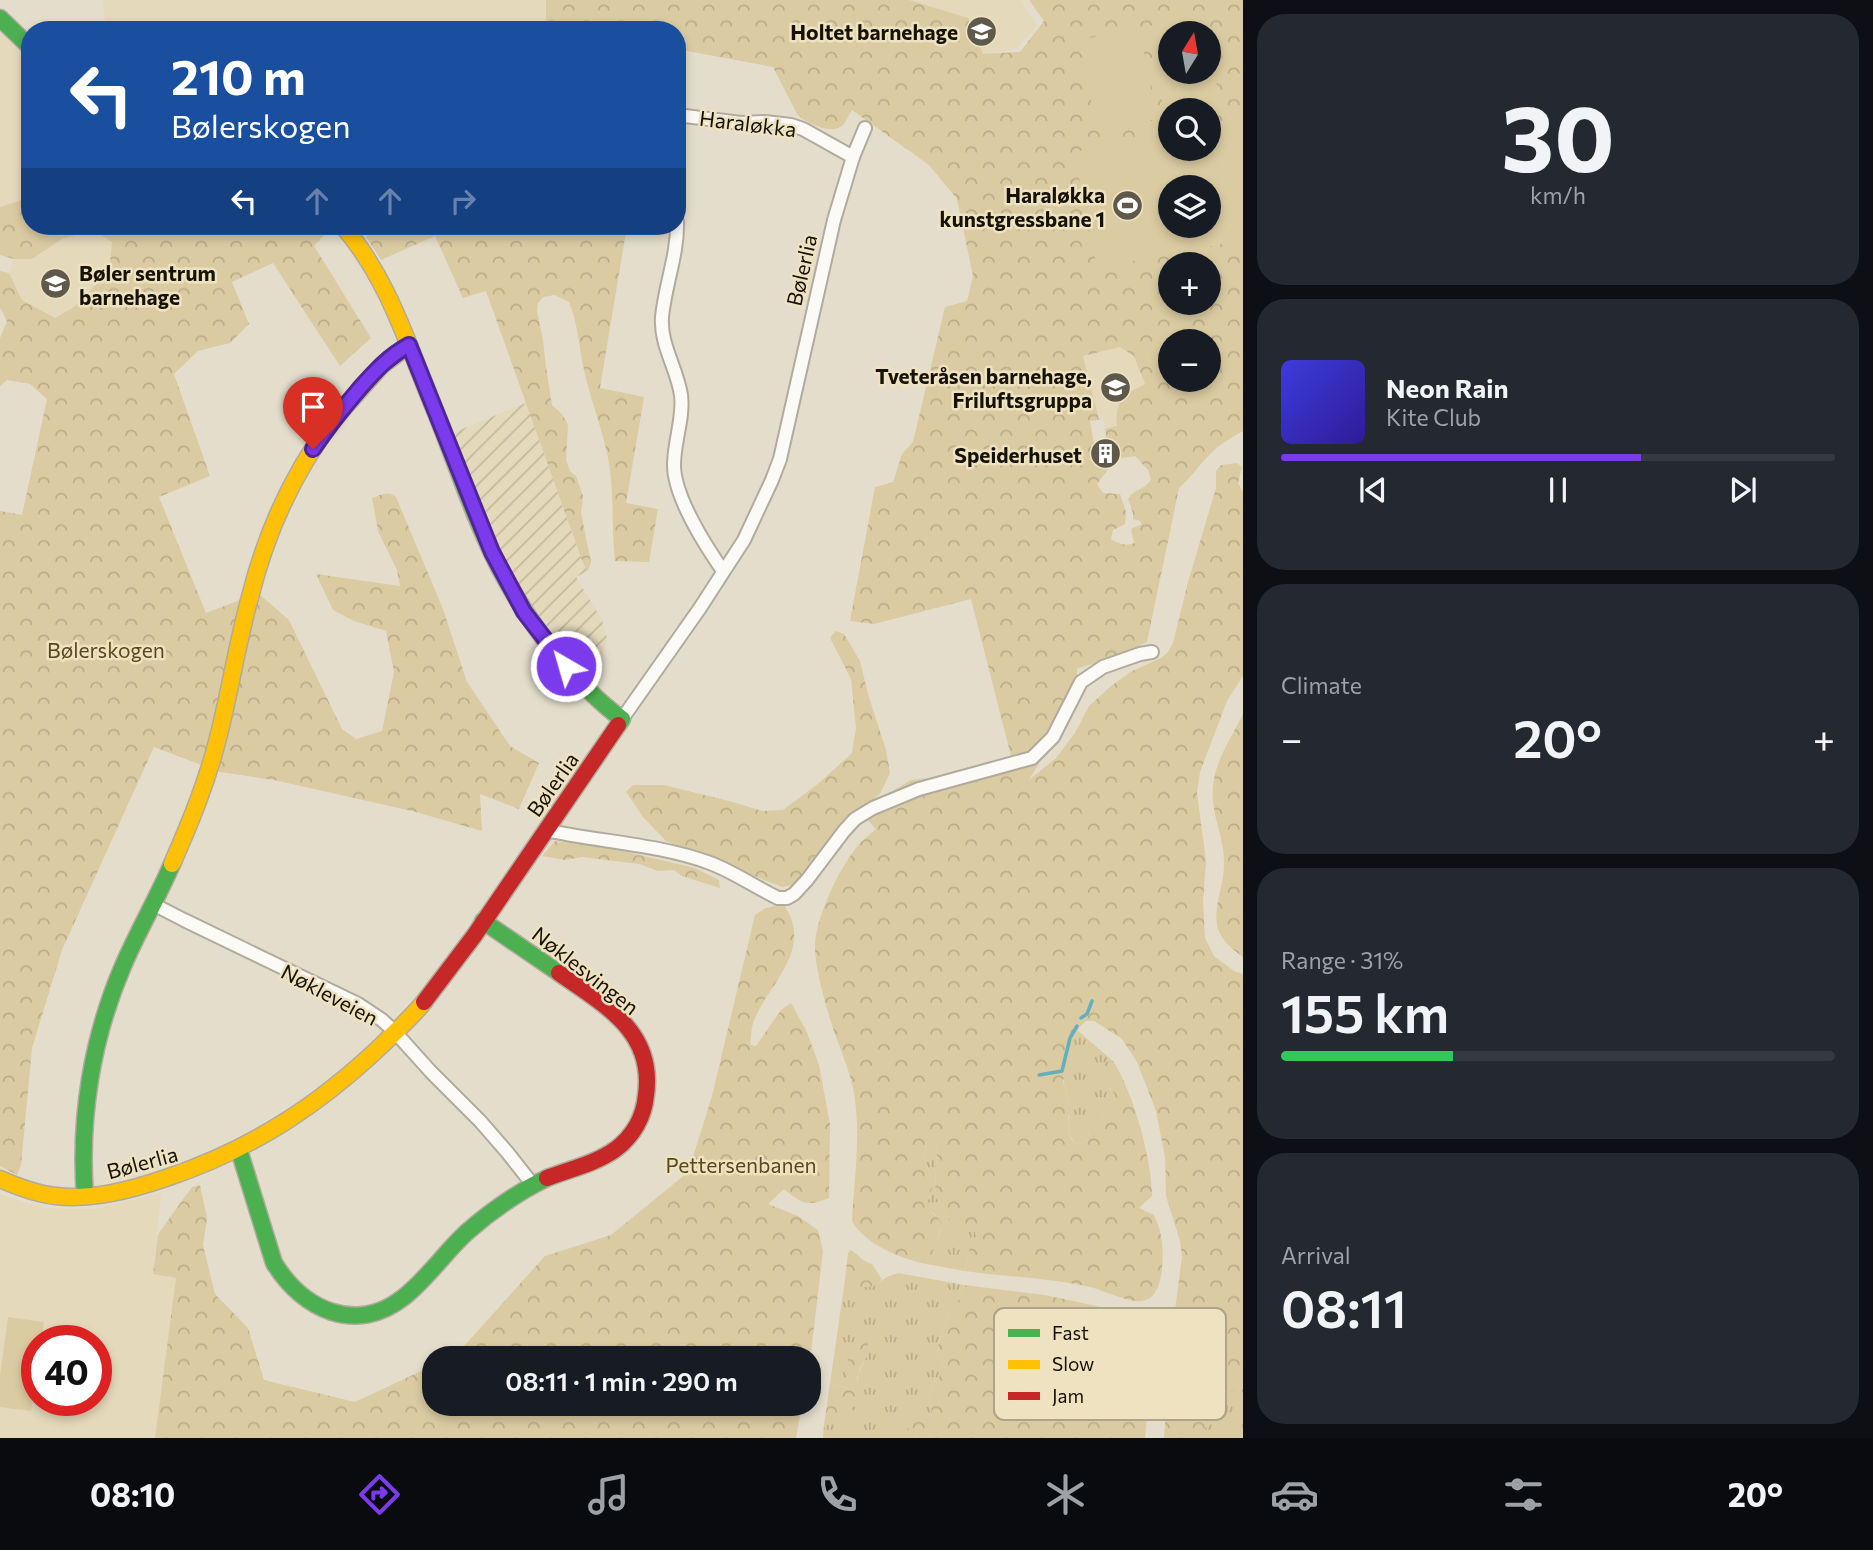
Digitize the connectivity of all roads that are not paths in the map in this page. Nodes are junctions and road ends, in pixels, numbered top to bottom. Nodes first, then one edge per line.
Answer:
1 (0, 18) edge
2 (21, 38) edge
3 (686, 115) edge
4 (865, 128) dead end
5 (853, 158) junction
6 (351, 235) edge
7 (676, 235) edge
8 (409, 345) junction
9 (723, 571) junction
10 (1152, 652) dead end
11 (622, 719) junction
12 (545, 830) junction
13 (153, 904) junction
14 (483, 921) junction
15 (395, 1032) junction
16 (239, 1150) junction
17 (0, 1179) edge
18 (533, 1185) junction
19 (85, 1196) junction

1 - 2 street
3 - 5 street, Haraløkka
4 - 5 street, Bølerlia
5 - 9 street, Bølerlia
6 - 8 street
7 - 9 street
8 - 11 street
8 - 13 street
9 - 11 street, Bølerlia
10 - 12 street
11 - 12 street, Bølerlia
12 - 14 street, Bølerlia
13 - 15 street, Nøkleveien
13 - 19 street
14 - 15 street, Bølerlia
14 - 18 street, Nøklesvingen
15 - 16 street, Bølerlia
15 - 18 street, Nøkleveien
16 - 18 street, Nøklesvingen
16 - 19 street, Bølerlia
17 - 19 street, Bølerlia

